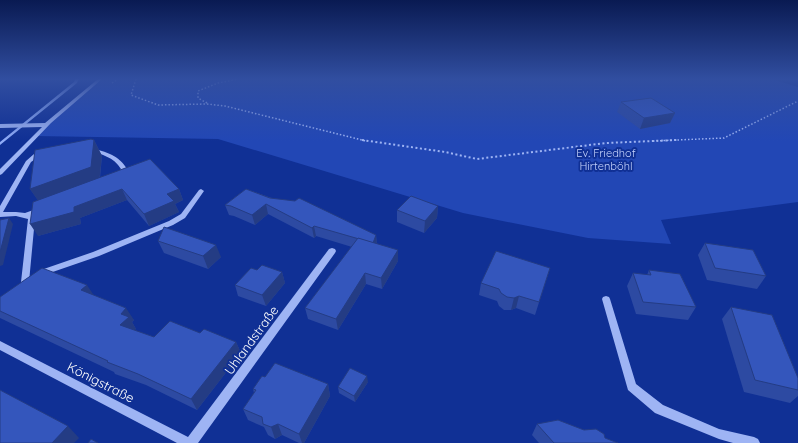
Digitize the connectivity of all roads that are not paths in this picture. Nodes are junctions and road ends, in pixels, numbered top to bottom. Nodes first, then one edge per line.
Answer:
1 (76, 100) edge
2 (46, 125) junction
3 (0, 126) edge
4 (84, 149) edge
5 (50, 150) edge
6 (0, 173) edge
7 (111, 180) edge
8 (201, 191) dead end
9 (48, 206) edge
10 (0, 213) edge
11 (26, 215) junction
12 (332, 251) dead end
13 (606, 299) dead end
14 (0, 345) edge
15 (188, 443) edge
16 (191, 443) edge
17 (754, 443) edge

1 - 2 street
2 - 3 street
2 - 6 street
4 - 7 street
5 - 10 street
8 - 11 street
9 - 11 street
10 - 11 street
12 - 16 street, Uhlandstraße
13 - 17 street
14 - 15 street, Königstraße

